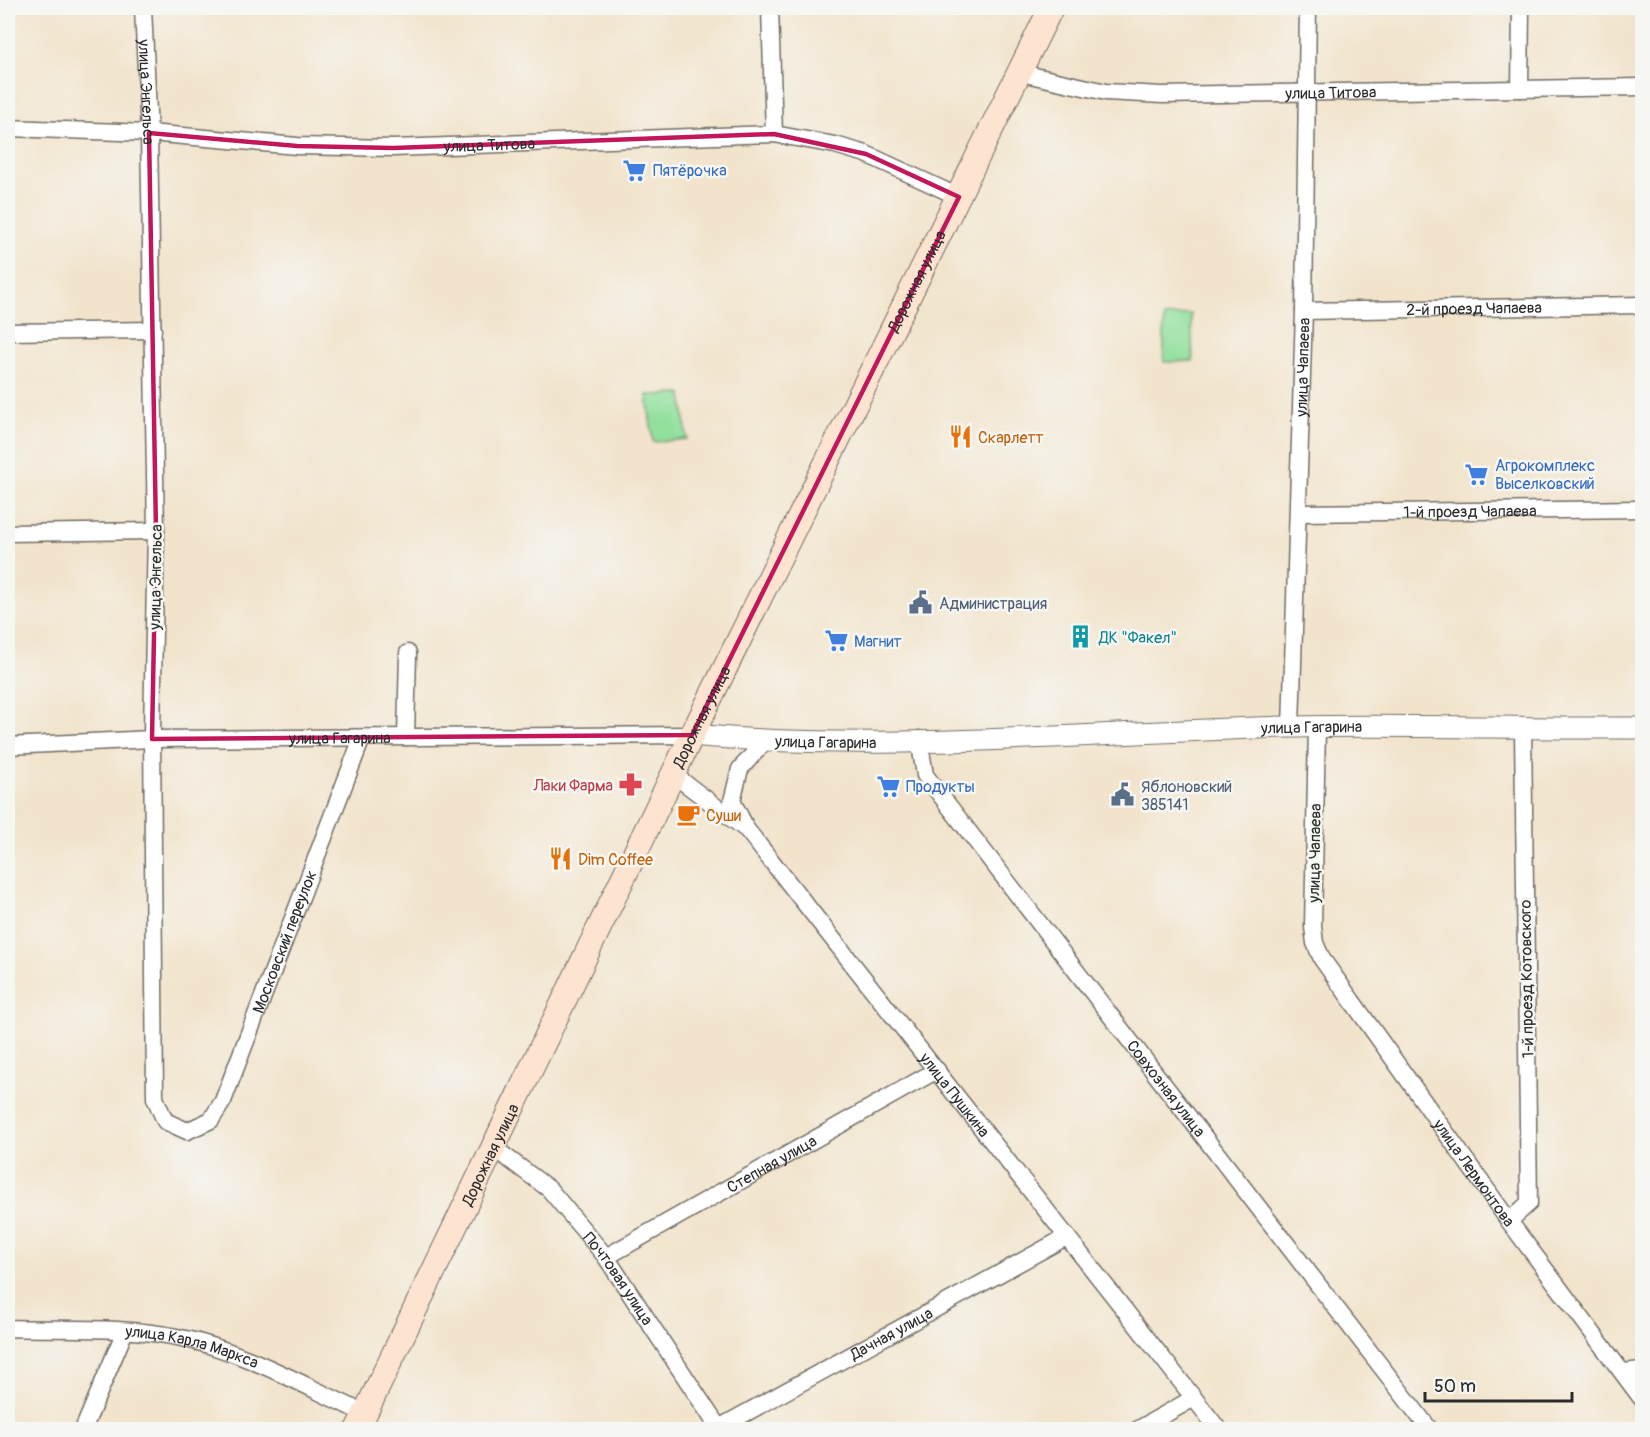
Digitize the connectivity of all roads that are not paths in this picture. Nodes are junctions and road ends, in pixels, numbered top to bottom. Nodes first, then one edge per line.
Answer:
1 (143, 8) edge
2 (770, 8) edge
3 (1051, 8) edge
4 (1308, 8) edge
5 (1521, 8) edge
6 (1021, 73) junction
7 (1642, 87) edge
8 (1520, 89) junction
9 (1307, 94) junction
10 (8, 128) edge
11 (149, 133) junction
12 (774, 134) junction
13 (959, 197) junction
14 (1642, 305) edge
15 (1304, 311) junction
16 (153, 330) junction
17 (8, 332) edge
18 (1642, 509) edge
19 (1299, 513) junction
20 (156, 531) junction
21 (8, 533) edge
22 (408, 652) dead end
23 (1291, 727) junction
24 (1317, 727) junction
25 (1642, 728) edge
26 (1523, 729) junction
27 (692, 735) junction
28 (406, 737) junction
29 (362, 738) junction
30 (152, 739) junction
31 (919, 739) junction
32 (765, 741) junction
33 (8, 746) edge
34 (674, 775) junction
35 (747, 830) junction
36 (1315, 942) joint
37 (937, 1070) junction
38 (187, 1131) joint
39 (494, 1148) junction
40 (1509, 1221) junction
41 (1066, 1237) junction
42 (606, 1257) junction
43 (8, 1328) edge
44 (125, 1331) junction
45 (1642, 1370) edge
46 (1623, 1372) junction
47 (1194, 1398) junction
48 (1642, 1399) edge
49 (361, 1421) edge
50 (718, 1429) edge
51 (83, 1430) edge
52 (1137, 1430) edge
53 (1219, 1430) edge
54 (1430, 1430) edge

1 - 11 street, улица Энгельса
2 - 12 street
3 - 6 main road, Дорожная улица
4 - 9 street, улица Чапаева
5 - 8 street
6 - 9 street, улица Титова
6 - 13 main road, Дорожная улица
7 - 8 street, улица Титова
8 - 9 street, улица Титова
9 - 15 street, улица Чапаева
10 - 11 street, улица Титова
11 - 12 street, улица Титова
11 - 16 street, улица Энгельса
12 - 13 street, улица Титова
13 - 27 main road, Дорожная улица
14 - 15 street, 2-й проезд Чапаева
15 - 19 street, улица Чапаева
16 - 17 street
16 - 20 street, улица Энгельса
18 - 19 street, 1-й проезд Чапаева
19 - 23 street, улица Чапаева
20 - 21 street
20 - 30 street, улица Энгельса
22 - 28 street
23 - 24 street, улица Гагарина
23 - 31 street, улица Гагарина
24 - 26 street, улица Гагарина
24 - 36 street, улица Чапаева
25 - 26 street, улица Гагарина
26 - 40 street, 1-й проезд Котовского
27 - 28 street, улица Гагарина
27 - 32 street, улица Гагарина
27 - 34 main road, Дорожная улица
28 - 29 street, улица Гагарина
29 - 30 street, улица Гагарина
29 - 38 street, Московский переулок
30 - 33 street, улица Гагарина
30 - 38 street, улица Энгельса
31 - 32 street, улица Гагарина
31 - 54 street, Совхозная улица
32 - 35 street
34 - 35 street, улица Пушкина
34 - 39 main road, Дорожная улица
35 - 37 street, улица Пушкина
36 - 40 street, улица Лермонтова
37 - 41 street, улица Пушкина
37 - 42 street, Степная улица
39 - 42 street, Почтовая улица
39 - 49 main road, Дорожная улица
40 - 46 street, улица Лермонтова
41 - 47 street, улица Пушкина
41 - 50 street, Дачная улица
42 - 50 street, Почтовая улица
43 - 44 street, улица Карла Маркса
44 - 49 street, улица Карла Маркса
44 - 51 street
45 - 46 street
46 - 48 street, улица Лермонтова
47 - 52 street
47 - 53 street, улица Пушкина

